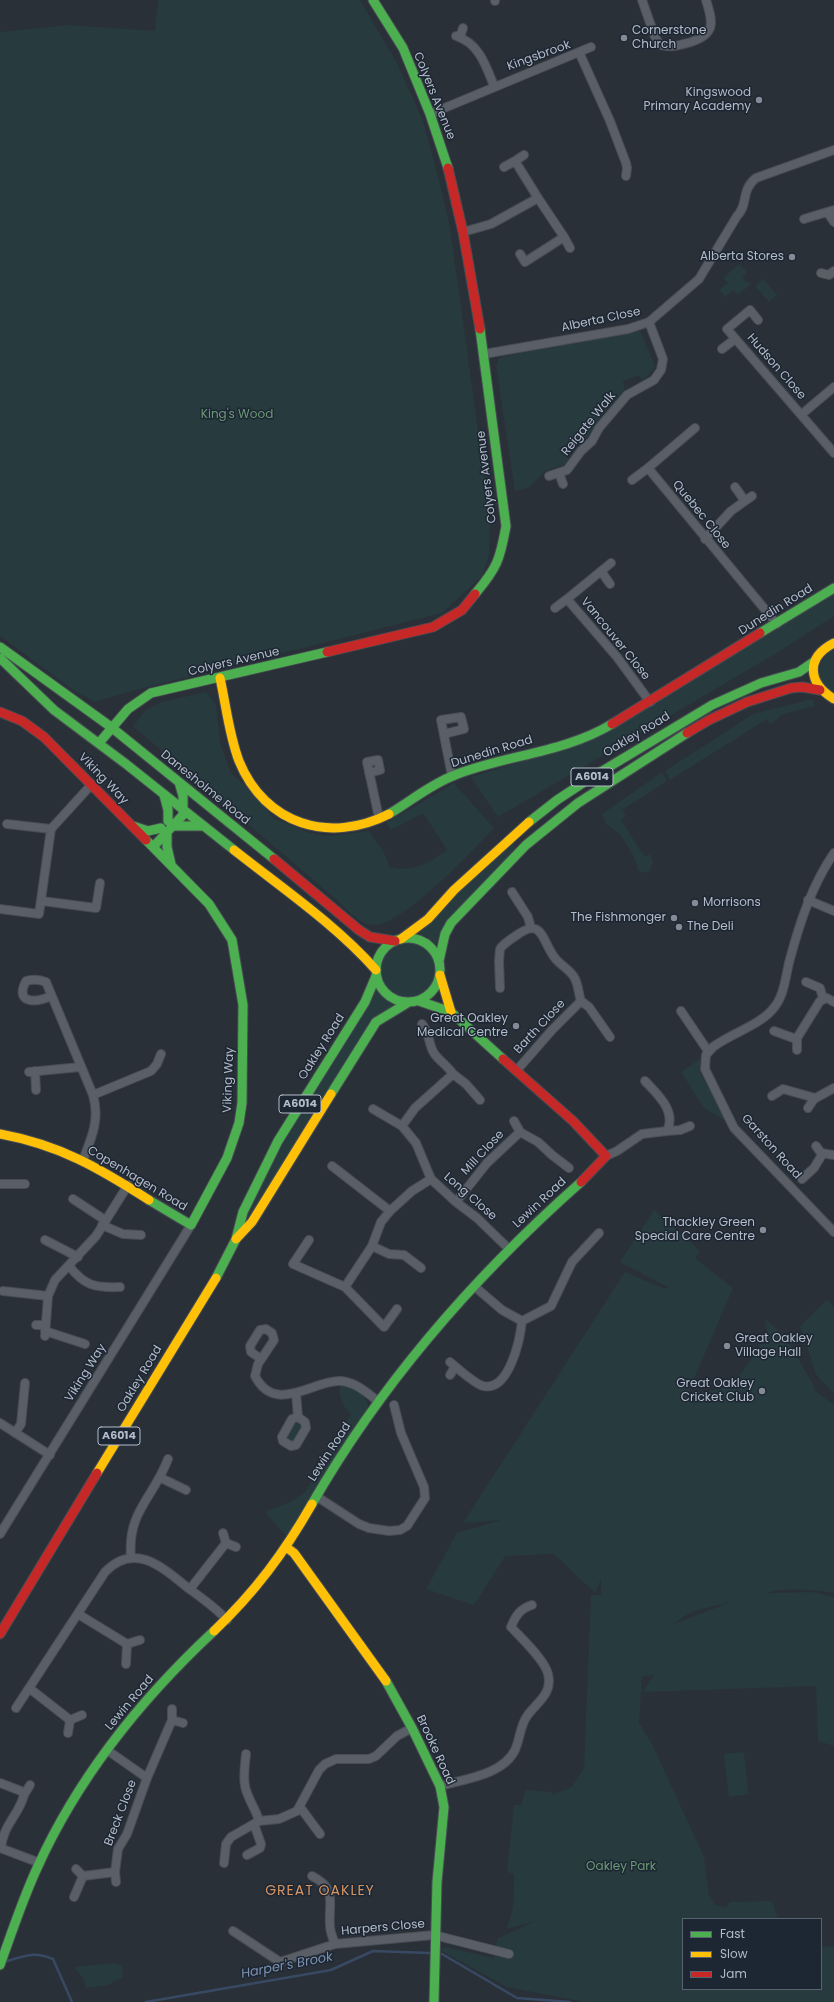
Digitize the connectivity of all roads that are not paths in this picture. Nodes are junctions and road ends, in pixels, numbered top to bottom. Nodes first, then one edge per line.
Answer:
1 (373, 0) edge
2 (642, 0) edge
3 (706, 0) edge
4 (463, 28) dead end
5 (591, 47) dead end
6 (578, 52) junction
7 (494, 86) junction
8 (430, 114) junction
9 (834, 150) edge
10 (524, 156) dead end
11 (515, 161) junction
12 (504, 167) dead end
13 (626, 176) dead end
14 (538, 198) junction
15 (830, 211) edge
16 (804, 219) dead end
17 (834, 222) edge
18 (463, 232) junction
19 (564, 238) junction
20 (570, 248) dead end
21 (520, 254) dead end
22 (834, 271) edge
23 (821, 273) dead end
24 (758, 320) dead end
25 (649, 322) junction
26 (735, 339) junction
27 (722, 349) dead end
28 (484, 354) junction
29 (834, 387) edge
30 (802, 414) junction
31 (695, 428) dead end
32 (834, 453) edge
33 (648, 468) junction
34 (559, 473) junction
35 (549, 476) dead end
36 (632, 480) dead end
37 (563, 484) dead end
38 (735, 487) dead end
39 (752, 496) dead end
40 (744, 502) junction
41 (705, 539) junction
42 (610, 563) dead end
43 (601, 571) junction
44 (610, 584) dead end
45 (834, 588) edge
46 (567, 599) junction
47 (555, 608) dead end
48 (777, 624) junction
49 (834, 643) edge
50 (0, 647) edge
51 (0, 658) edge
52 (814, 661) junction
53 (220, 678) junction
54 (820, 690) junction
55 (834, 699) edge
56 (650, 702) junction
57 (0, 712) edge
58 (111, 727) junction
59 (444, 734) dead end
60 (99, 743) junction
61 (369, 772) dead end
62 (452, 776) junction
63 (179, 782) junction
64 (91, 785) junction
65 (164, 795) junction
66 (206, 804) junction
67 (183, 809) junction
68 (379, 818) junction
69 (7, 824) dead end
70 (132, 826) junction
71 (204, 826) junction
72 (168, 827) junction
73 (51, 829) junction
74 (150, 844) junction
75 (834, 853) edge
76 (171, 866) junction
77 (100, 882) dead end
78 (512, 892) dead end
79 (808, 900) junction
80 (42, 901) junction
81 (0, 909) edge
82 (834, 911) edge
83 (531, 928) junction
84 (398, 940) junction
85 (439, 961) junction
86 (376, 973) junction
87 (440, 975) junction
88 (806, 982) dead end
89 (500, 988) dead end
90 (51, 996) dead end
91 (823, 998) junction
92 (419, 1001) junction
93 (581, 1001) junction
94 (409, 1002) junction
95 (834, 1002) edge
96 (681, 1011) dead end
97 (451, 1012) junction
98 (422, 1024) dead end
99 (774, 1030) dead end
100 (610, 1037) dead end
101 (796, 1039) junction
102 (797, 1050) dead end
103 (708, 1051) junction
104 (161, 1054) dead end
105 (80, 1067) junction
106 (517, 1070) junction
107 (453, 1074) junction
108 (645, 1081) dead end
109 (834, 1088) edge
110 (36, 1090) dead end
111 (93, 1095) junction
112 (772, 1096) dead end
113 (815, 1098) junction
114 (480, 1100) dead end
115 (808, 1108) dead end
116 (373, 1109) dead end
117 (514, 1121) dead end
118 (402, 1126) junction
119 (690, 1126) dead end
120 (667, 1131) junction
121 (520, 1132) junction
122 (0, 1134) edge
123 (816, 1146) dead end
124 (823, 1153) junction
125 (834, 1155) edge
126 (606, 1156) junction
127 (83, 1160) junction
128 (332, 1166) dead end
129 (569, 1168) dead end
130 (431, 1179) junction
131 (802, 1179) dead end
132 (0, 1184) edge
133 (25, 1184) dead end
134 (128, 1185) junction
135 (73, 1199) dead end
136 (456, 1202) junction
137 (390, 1211) junction
138 (104, 1222) junction
139 (191, 1225) junction
140 (834, 1232) edge
141 (599, 1233) dead end
142 (141, 1235) dead end
143 (236, 1239) junction
144 (45, 1240) dead end
145 (309, 1240) dead end
146 (372, 1246) junction
147 (508, 1249) junction
148 (78, 1257) junction
149 (69, 1266) junction
150 (421, 1268) dead end
151 (474, 1286) junction
152 (120, 1287) dead end
153 (345, 1287) junction
154 (3, 1291) dead end
155 (48, 1296) junction
156 (397, 1309) dead end
157 (522, 1321) junction
158 (36, 1325) dead end
159 (45, 1331) junction
160 (84, 1344) dead end
161 (261, 1359) dead end
162 (450, 1375) dead end
163 (25, 1382) dead end
164 (296, 1393) junction
165 (379, 1402) junction
166 (394, 1405) dead end
167 (298, 1417) dead end
168 (2, 1424) edge
169 (15, 1433) junction
170 (0, 1434) edge
171 (50, 1455) junction
172 (168, 1459) dead end
173 (161, 1478) junction
174 (186, 1490) dead end
175 (316, 1496) junction
176 (223, 1533) dead end
177 (0, 1534) edge
178 (226, 1543) junction
179 (286, 1546) junction
180 (236, 1548) dead end
181 (131, 1558) junction
182 (190, 1589) junction
183 (532, 1605) dead end
184 (78, 1614) junction
185 (227, 1620) junction
186 (0, 1634) edge
187 (140, 1640) dead end
188 (127, 1644) junction
189 (126, 1664) dead end
190 (29, 1688) junction
191 (16, 1708) dead end
192 (172, 1709) dead end
193 (82, 1715) dead end
194 (70, 1720) junction
195 (172, 1720) junction
196 (183, 1723) dead end
197 (412, 1728) junction
198 (68, 1733) dead end
199 (107, 1750) junction
200 (246, 1754) dead end
201 (147, 1778) junction
202 (0, 1783) edge
203 (30, 1785) dead end
204 (440, 1786) junction
205 (24, 1795) junction
206 (300, 1807) junction
207 (256, 1823) junction
208 (320, 1834) dead end
209 (1, 1848) edge
210 (247, 1855) dead end
211 (224, 1863) dead end
212 (40, 1864) junction
213 (76, 1869) dead end
214 (115, 1872) junction
215 (83, 1876) junction
216 (312, 1876) dead end
217 (116, 1882) dead end
218 (74, 1897) dead end
219 (233, 1931) dead end
220 (434, 1936) junction
221 (334, 1944) junction
222 (509, 1954) dead end
223 (2, 1961) edge
224 (434, 2002) edge

1 - 8 street, Colyers Avenue
2 - 3 street
4 - 7 street
5 - 6 street
6 - 7 street, Kingsbrook
6 - 13 street, Kingsbrook
7 - 8 street, Kingsbrook
8 - 18 street, Colyers Avenue
9 - 25 street, Alberta Close
10 - 11 street
11 - 12 street
11 - 14 street
14 - 18 street
14 - 19 street
15 - 16 street
15 - 17 street
18 - 28 street, Colyers Avenue
19 - 20 street
19 - 21 street
22 - 23 street
24 - 26 street, Hudson Close
25 - 28 street, Alberta Close
25 - 34 street, Reigate Walk
26 - 27 street
26 - 30 street, Hudson Close
28 - 53 street, Colyers Avenue
29 - 30 street
30 - 32 street, Hudson Close
31 - 33 street
33 - 36 street
33 - 41 street, Quebec Close
34 - 35 street, Reigate Walk
34 - 37 street
38 - 40 street
39 - 40 street
40 - 41 street
41 - 48 street, Quebec Close
42 - 43 street, Vancouver Close
43 - 44 street
43 - 46 street, Vancouver Close
45 - 48 street, Dunedin Road
46 - 47 street
46 - 56 street, Vancouver Close
48 - 56 street, Dunedin Road
49 - 52 street, Oakley Road
50 - 58 street, Danesholme Road
51 - 60 street
52 - 54 street
52 - 84 street, Oakley Road / A6014
53 - 58 street, Colyers Avenue
53 - 68 street, Dunedin Road
54 - 55 street
54 - 85 street, Oakley Road / A6014
56 - 62 street, Dunedin Road
57 - 64 street, Viking Way
58 - 60 street, Colyers Avenue
58 - 63 street, Danesholme Road
59 - 62 street
60 - 65 street
61 - 68 street
62 - 68 street, Dunedin Road
63 - 66 street, Danesholme Road
63 - 67 street
64 - 70 street, Viking Way
64 - 73 street
65 - 67 street
65 - 72 street
66 - 67 street
66 - 84 street, Danesholme Road
67 - 71 street
67 - 72 street
69 - 73 street
70 - 72 street
70 - 74 street, Viking Way
71 - 72 street
71 - 86 street
72 - 74 street
72 - 76 street
73 - 80 street
74 - 76 street, Viking Way
75 - 79 street
76 - 139 street, Viking Way
77 - 80 street
78 - 83 street
79 - 82 street
79 - 103 street
80 - 81 street
83 - 89 street
83 - 93 street, Barth Close
84 - 85 street
84 - 86 street
85 - 87 street
86 - 94 street
86 - 143 street, Oakley Road / A6014
87 - 92 street
87 - 97 street
88 - 91 street
90 - 105 street
91 - 95 street
91 - 101 street
92 - 94 street
92 - 97 street
93 - 100 street, Barth Close
93 - 106 street, Barth Close
94 - 143 street, Oakley Road / A6014
96 - 103 street
97 - 106 street
98 - 107 street
99 - 101 street
101 - 102 street
103 - 140 street, Garston Road
104 - 111 street
105 - 110 street
105 - 111 street
106 - 126 street
107 - 114 street
107 - 118 street
108 - 120 street
109 - 113 street
111 - 127 street
112 - 113 street
113 - 115 street
116 - 118 street, Long Close
117 - 121 street
118 - 130 street, Long Close
119 - 120 street
120 - 126 street
121 - 129 street, Mill Close
121 - 136 street, Mill Close
122 - 127 street, Copenhagen Road
123 - 124 street
124 - 125 street
124 - 131 street
126 - 147 street, Lewin Road
127 - 134 street, Copenhagen Road
128 - 137 street
130 - 136 street, Long Close
130 - 137 street
132 - 133 street
134 - 138 street
134 - 139 street, Copenhagen Road
135 - 138 street
136 - 147 street, Long Close
137 - 146 street
138 - 142 street
138 - 148 street
139 - 171 street, Viking Way
141 - 157 street
143 - 186 street, Oakley Road / A6014
144 - 148 street
145 - 153 street
146 - 150 street
146 - 153 street
147 - 151 street, Lewin Road
148 - 149 street
149 - 152 street
149 - 155 street
151 - 157 street
151 - 165 street, Lewin Road
153 - 156 street
154 - 155 street
155 - 159 street
157 - 162 street
158 - 159 street
159 - 160 street
161 - 164 street
163 - 169 street
164 - 165 street
164 - 167 street
165 - 175 street, Lewin Road
166 - 175 street
168 - 169 street
168 - 170 street
169 - 171 street
171 - 177 street, Viking Way
172 - 173 street
173 - 174 street
173 - 181 street
175 - 179 street, Lewin Road
176 - 178 street
178 - 180 street
178 - 182 street
179 - 185 street, Lewin Road
179 - 197 street, Brooke Road
181 - 182 street
181 - 184 street
182 - 185 street
183 - 204 street
184 - 188 street
184 - 190 street
185 - 199 street, Lewin Road
187 - 188 street
188 - 189 street
190 - 191 street
190 - 194 street
192 - 195 street, Breck Close
193 - 194 street
194 - 198 street
195 - 196 street
195 - 201 street, Breck Close
197 - 204 street, Brooke Road
197 - 206 street
199 - 201 street, Breck Close
199 - 212 street, Lewin Road
200 - 207 street
201 - 214 street, Breck Close
202 - 205 street
203 - 205 street
204 - 220 street, Brooke Road
205 - 209 street
206 - 207 street
206 - 208 street
207 - 210 street
207 - 211 street
209 - 212 street
212 - 223 street, Lewin Road
213 - 215 street
214 - 215 street
214 - 217 street, Breck Close
215 - 218 street
216 - 221 street
219 - 221 street, Harpers Close
220 - 221 street, Harpers Close
220 - 222 street, Harpers Close
220 - 224 street, Brooke Road

